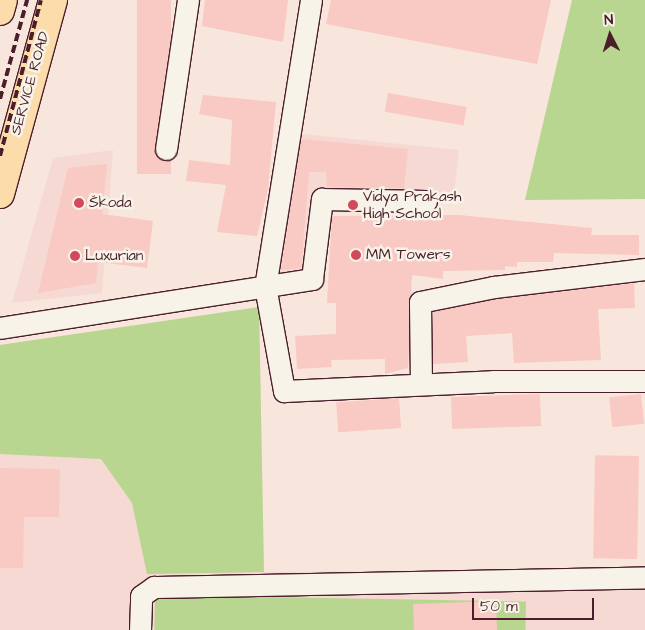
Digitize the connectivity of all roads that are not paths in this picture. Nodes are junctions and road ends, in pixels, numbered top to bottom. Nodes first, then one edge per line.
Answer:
1 (3, 0) edge
2 (53, 0) edge
3 (188, 0) edge
4 (311, 0) edge
5 (0, 12) edge
6 (166, 149) dead end
7 (0, 194) edge
8 (426, 201) dead end
9 (645, 268) edge
10 (265, 286) junction
11 (0, 328) edge
12 (645, 381) edge
13 (421, 384) junction
14 (645, 578) edge
15 (140, 630) edge

1 - 5 main road
2 - 7 main road, SERVICE ROAD
3 - 6 street
4 - 10 street
8 - 10 street
9 - 13 street
10 - 11 street
10 - 13 street
12 - 13 street
14 - 15 street

